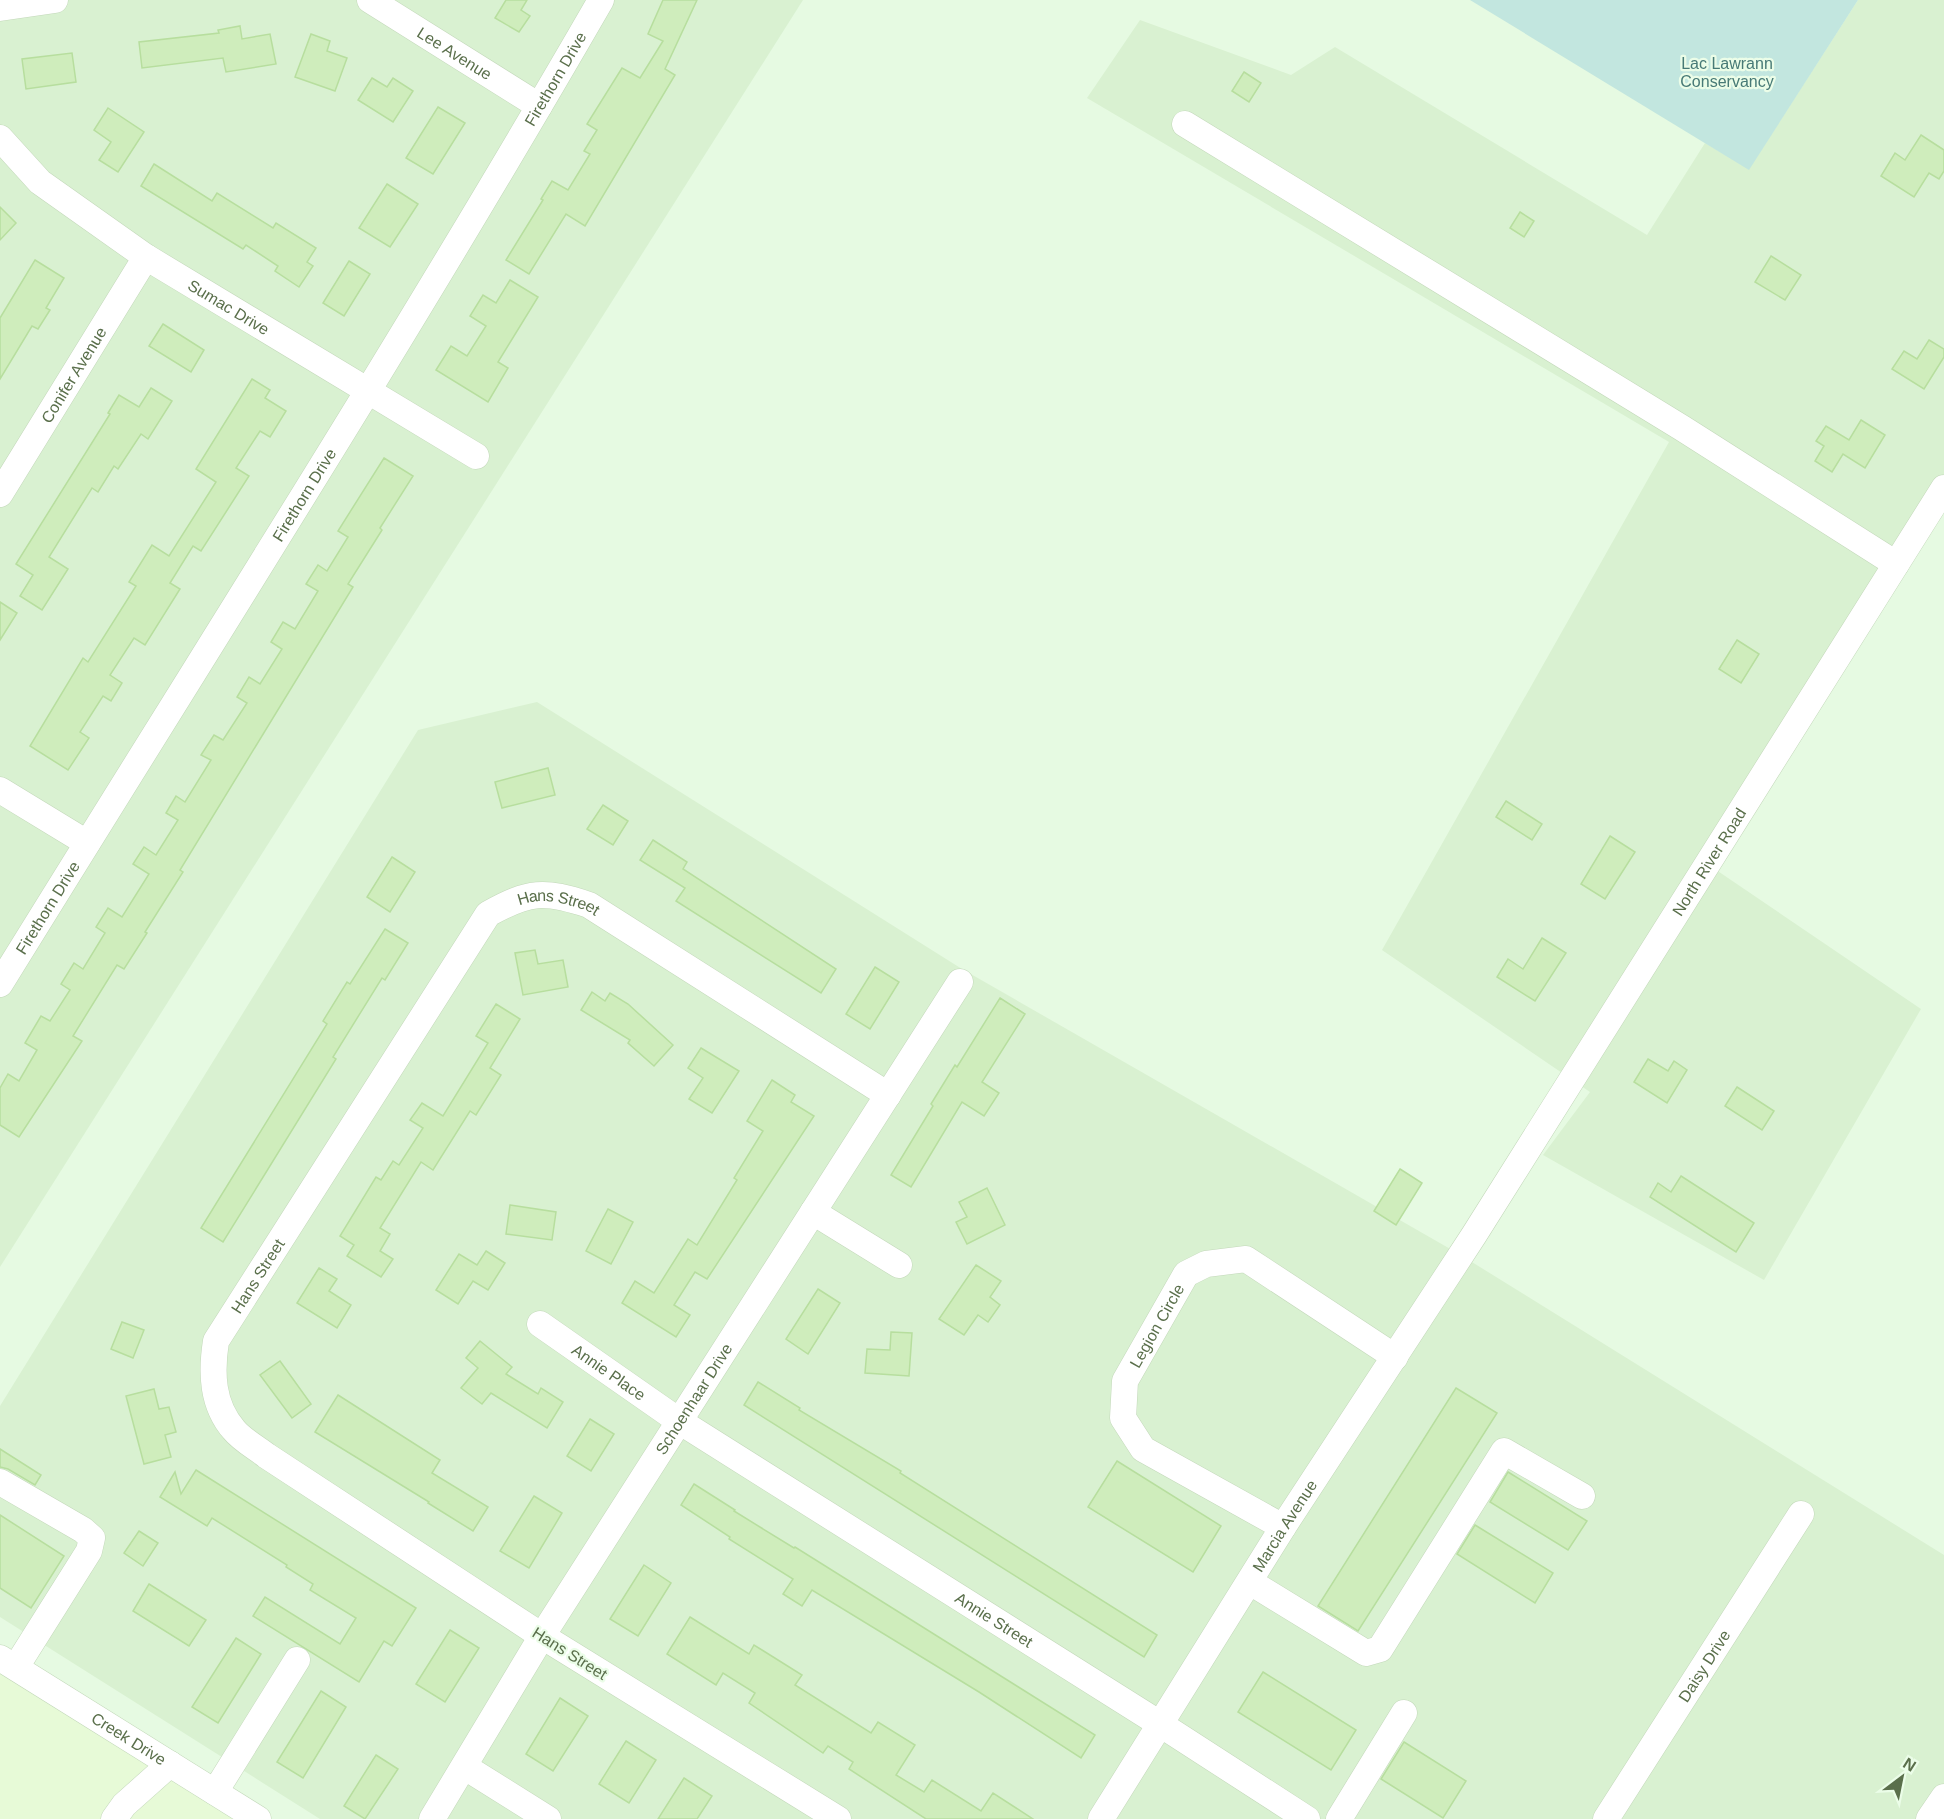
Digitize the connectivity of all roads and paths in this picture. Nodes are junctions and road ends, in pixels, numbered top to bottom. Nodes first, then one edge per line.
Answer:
1 (55, 0) edge
2 (370, 0) edge
3 (601, 0) edge
4 (0, 8) edge
5 (539, 106) junction
6 (1185, 124) dead end
7 (0, 138) edge
8 (146, 257) junction
9 (367, 391) junction
10 (476, 456) dead end
11 (1944, 488) edge
12 (0, 494) edge
13 (1896, 564) junction
14 (0, 790) edge
15 (87, 843) junction
16 (960, 982) dead end
17 (0, 984) edge
18 (888, 1095) junction
19 (813, 1212) junction
20 (1474, 1236) joint
21 (899, 1265) dead end
22 (540, 1324) dead end
23 (1395, 1357) junction
24 (679, 1421) junction
25 (0, 1482) edge
26 (1582, 1496) dead end
27 (1801, 1514) dead end
28 (1284, 1527) junction
29 (1250, 1582) junction
30 (542, 1636) junction
31 (297, 1660) dead end
32 (8, 1663) edge
33 (1404, 1713) dead end
34 (1160, 1724) junction
35 (170, 1764) junction
36 (465, 1767) junction
37 (215, 1792) junction
38 (1944, 1797) edge
39 (114, 1819) edge
40 (258, 1819) edge
41 (432, 1819) edge
42 (548, 1819) edge
43 (838, 1819) edge
44 (1101, 1819) edge
45 (1307, 1819) edge
46 (1339, 1819) edge
47 (1606, 1819) edge
48 (1929, 1819) edge

1 - 4 street
2 - 5 street, Lee Avenue
3 - 5 street, Firethorn Drive
5 - 9 street, Firethorn Drive
6 - 13 street
7 - 8 street, Sumac Drive
8 - 9 street, Sumac Drive
8 - 12 street, Conifer Avenue
9 - 10 street, Sumac Drive
9 - 15 street, Firethorn Drive
11 - 13 street, North River Road
13 - 20 street, North River Road
14 - 15 street
15 - 17 street, Firethorn Drive
16 - 18 street, Schoenhaar Drive
18 - 19 street, Schoenhaar Drive
18 - 30 street, Hans Street
19 - 21 street
19 - 24 street, Schoenhaar Drive
20 - 23 street, Marcia Avenue
22 - 24 street, Annie Place
23 - 28 street, Marcia Avenue
23 - 28 street, Legion Circle
24 - 30 street, Schoenhaar Drive
24 - 34 street, Annie Street
25 - 32 street
26 - 29 street
27 - 47 street, Daisy Drive
28 - 29 street, Marcia Avenue
29 - 34 street, Marcia Avenue
30 - 36 street, Schoenhaar Drive
30 - 43 street, Hans Street
31 - 37 street
32 - 35 street, Creek Drive
33 - 46 street
34 - 44 street, Marcia Avenue
34 - 45 street, Annie Street
35 - 37 street, Creek Drive
35 - 39 street
36 - 41 street, Schoenhaar Drive
36 - 42 street
37 - 40 street, Creek Drive
38 - 48 street

